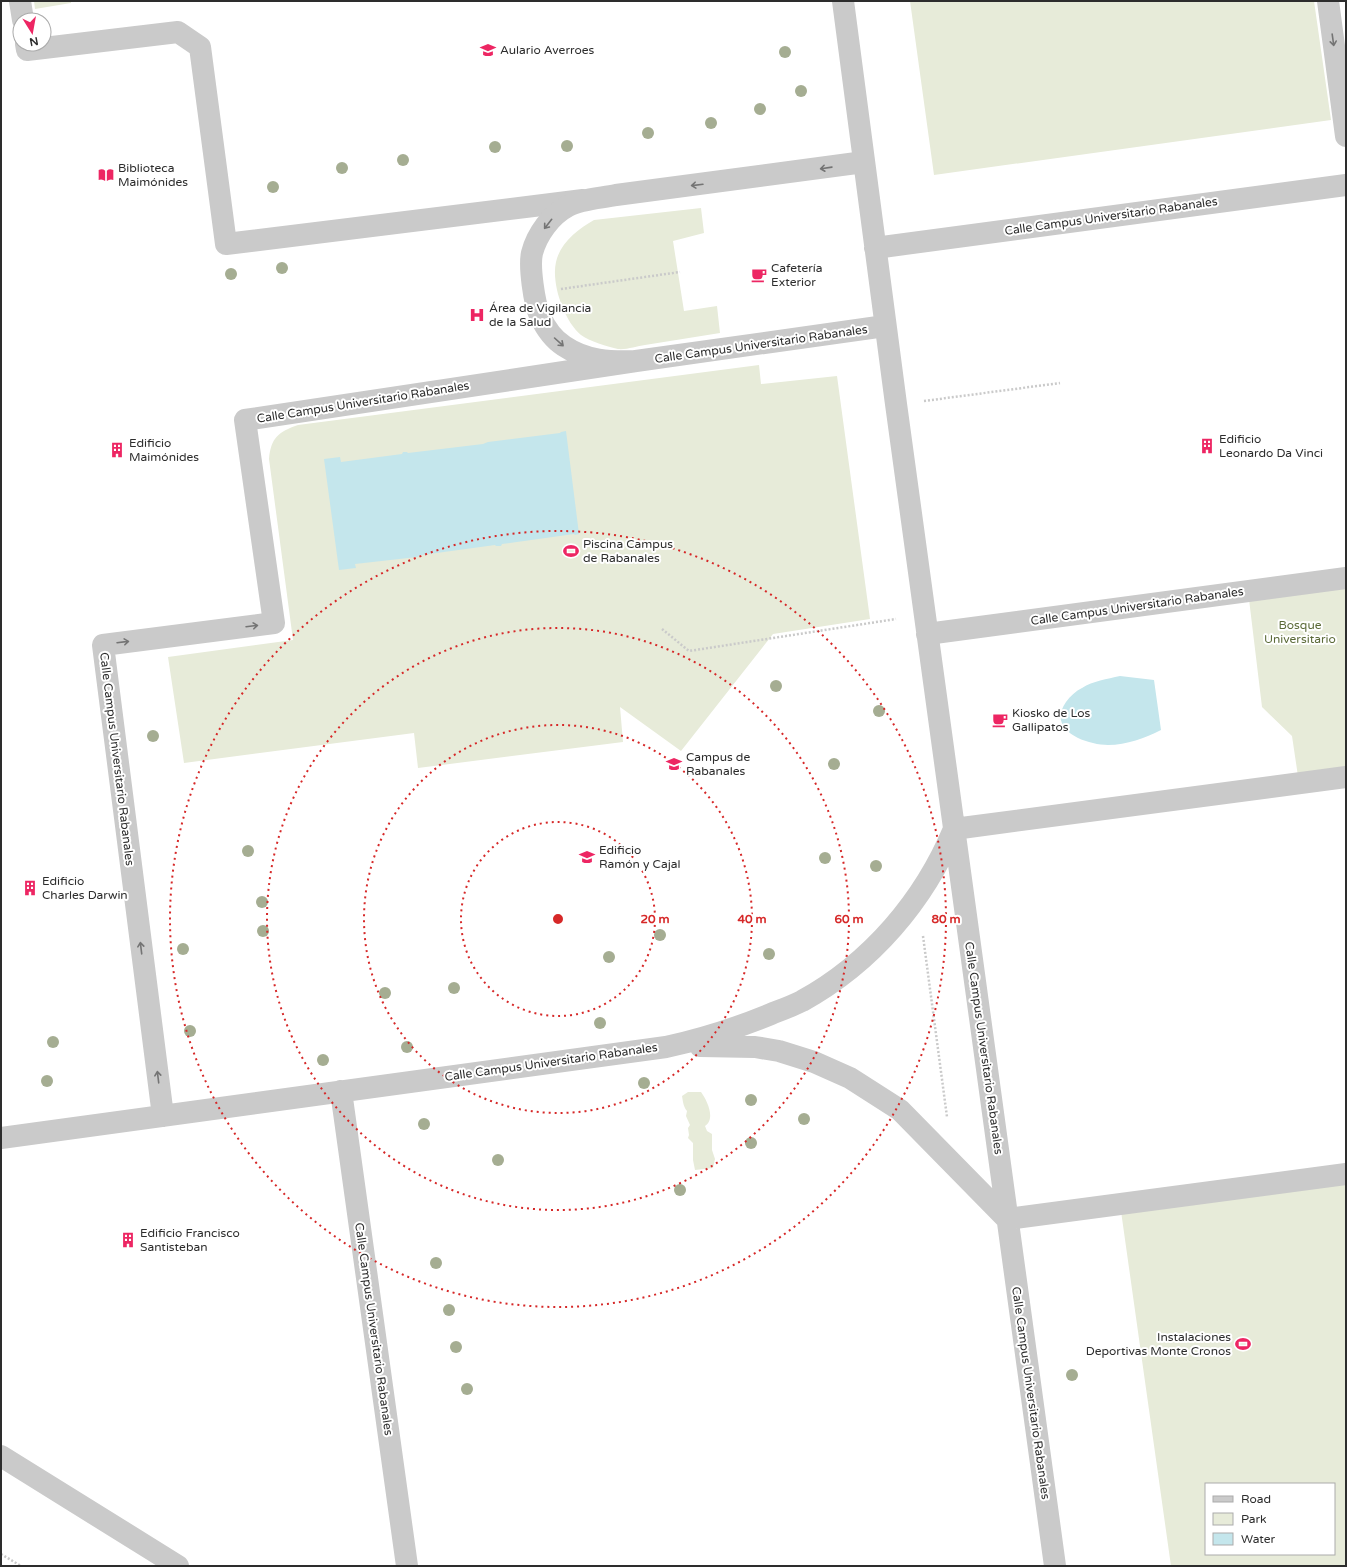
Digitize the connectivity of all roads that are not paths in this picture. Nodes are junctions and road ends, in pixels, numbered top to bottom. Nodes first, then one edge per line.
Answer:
1 (20, 1) edge
2 (843, 1) edge
3 (1328, 1) edge
4 (22, 12) edge
5 (52, 47) edge
6 (1346, 136) edge
7 (864, 162) junction
8 (1346, 184) edge
9 (616, 195) junction
10 (875, 248) junction
11 (885, 326) junction
12 (636, 361) junction
13 (1346, 578) edge
14 (926, 624) junction
15 (1346, 777) edge
16 (954, 829) junction
17 (666, 1047) junction
18 (341, 1091) junction
19 (163, 1116) junction
20 (1, 1138) edge
21 (1346, 1174) edge
22 (1007, 1219) junction
23 (1, 1456) edge
24 (178, 1566) edge
25 (407, 1566) edge
26 (1055, 1566) edge

1 - 4 street
2 - 7 street, Calle Campus Universitario Rabanales
3 -> 6 street
5 - 9 street, Calle Campus Universitario Rabanales
7 -> 9 street, Calle Campus Universitario Rabanales
7 - 10 street, Calle Campus Universitario Rabanales
8 - 10 street, Calle Campus Universitario Rabanales
9 -> 12 street, Calle Campus Universitario Rabanales
10 - 11 street, Calle Campus Universitario Rabanales
11 - 12 street, Calle Campus Universitario Rabanales
11 - 14 street, Calle Campus Universitario Rabanales
19 -> 12 street, Calle Campus Universitario Rabanales
13 - 14 street, Calle Campus Universitario Rabanales
14 - 16 street, Calle Campus Universitario Rabanales
15 - 16 street
16 - 17 street, Calle Campus Universitario Rabanales
16 - 22 street, Calle Campus Universitario Rabanales
17 - 18 street, Calle Campus Universitario Rabanales
17 - 22 street, Calle Campus Universitario Rabanales
18 - 19 street, Calle Campus Universitario Rabanales
18 - 25 street, Calle Campus Universitario Rabanales
19 - 20 street, Calle Campus Universitario Rabanales
21 - 22 street
22 - 26 street, Calle Campus Universitario Rabanales
23 - 24 street

